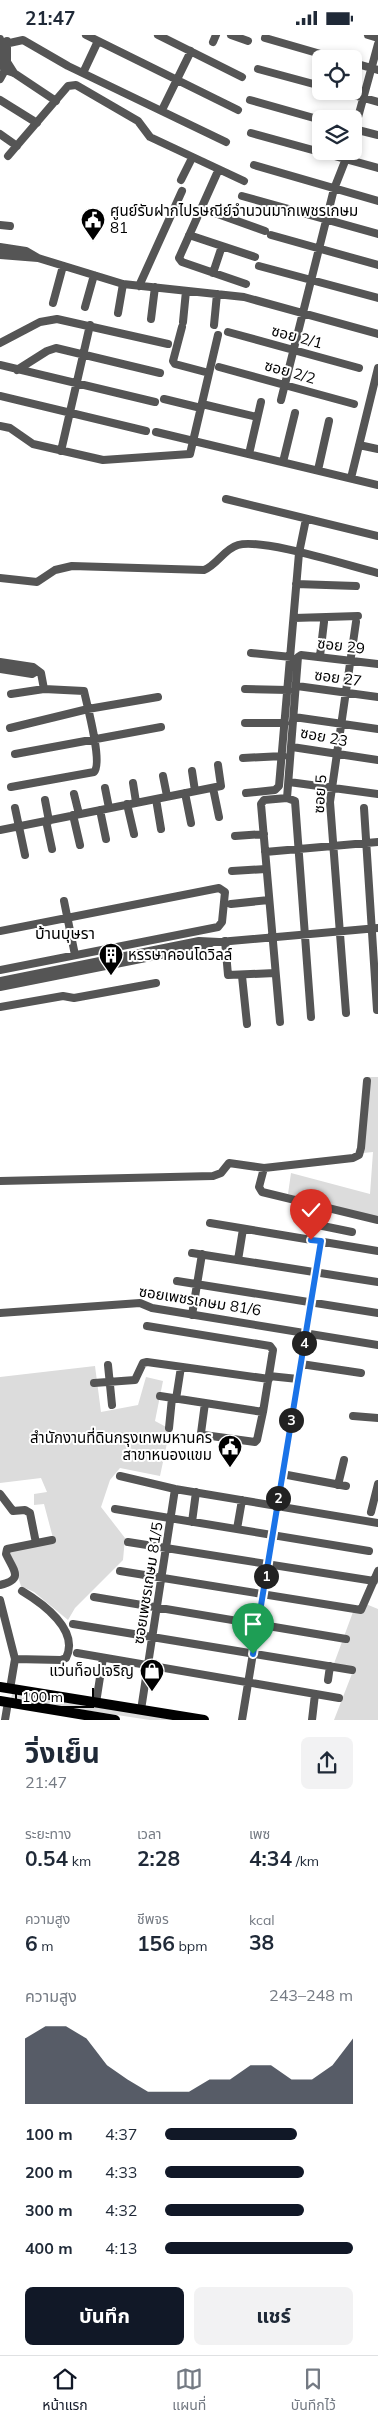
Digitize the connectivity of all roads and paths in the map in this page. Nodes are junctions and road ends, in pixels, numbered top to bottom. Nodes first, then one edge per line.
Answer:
1 (86, 35) edge
2 (158, 35) edge
3 (232, 35) edge
4 (368, 35) edge
5 (169, 37) edge
6 (24, 38) edge
7 (264, 38) dead end
8 (378, 38) edge
9 (98, 41) junction
10 (248, 41) dead end
11 (4, 42) edge
12 (378, 44) edge
13 (192, 51) junction
14 (312, 52) edge
15 (362, 65) edge
16 (258, 69) dead end
17 (375, 69) edge
18 (5, 70) junction
19 (14, 73) junction
20 (83, 73) junction
21 (242, 77) dead end
22 (0, 79) edge
23 (178, 80) junction
24 (312, 84) edge
25 (363, 98) junction
26 (0, 99) edge
27 (250, 100) dead end
28 (56, 101) junction
29 (378, 102) edge
30 (238, 110) dead end
31 (360, 110) edge
32 (162, 111) junction
33 (312, 117) edge
34 (37, 123) junction
35 (362, 132) edge
36 (251, 133) dead end
37 (0, 134) edge
38 (378, 135) edge
39 (226, 142) dead end
40 (17, 146) junction
41 (312, 150) edge
42 (8, 156) dead end
43 (192, 158) junction
44 (347, 160) joint
45 (254, 165) dead end
46 (378, 168) edge
47 (218, 171) junction
48 (181, 180) dead end
49 (244, 181) dead end
50 (334, 189) junction
51 (182, 191) dead end
52 (242, 196) dead end
53 (378, 201) edge
54 (202, 208) junction
55 (326, 220) junction
56 (0, 225) edge
57 (10, 226) dead end
58 (378, 233) edge
59 (189, 235) junction
60 (222, 246) junction
61 (0, 247) edge
62 (318, 249) junction
63 (0, 255) edge
64 (255, 257) dead end
65 (38, 258) junction
66 (259, 265) dead end
67 (378, 265) edge
68 (63, 266) junction
69 (212, 273) junction
70 (94, 275) junction
71 (310, 280) junction
72 (123, 284) junction
73 (246, 284) dead end
74 (139, 286) junction
75 (155, 287) junction
76 (186, 291) junction
77 (217, 294) junction
78 (378, 298) edge
79 (53, 303) dead end
80 (85, 307) dead end
81 (118, 313) dead end
82 (303, 314) junction
83 (151, 319) dead end
84 (90, 325) junction
85 (214, 325) dead end
86 (228, 332) dead end
87 (378, 334) edge
88 (218, 335) dead end
89 (0, 343) edge
90 (168, 344) dead end
91 (294, 351) junction
92 (84, 354) junction
93 (0, 365) edge
94 (219, 367) dead end
95 (359, 368) dead end
96 (378, 368) edge
97 (17, 370) junction
98 (160, 373) dead end
99 (209, 373) junction
100 (77, 384) junction
101 (285, 385) junction
102 (375, 392) edge
103 (0, 396) edge
104 (164, 399) dead end
105 (281, 400) dead end
106 (155, 402) dead end
107 (260, 402) dead end
108 (354, 404) dead end
109 (201, 406) junction
110 (70, 413) junction
111 (295, 413) dead end
112 (257, 417) junction
113 (329, 421) dead end
114 (0, 426) edge
115 (146, 431) dead end
116 (156, 431) dead end
117 (193, 441) junction
118 (359, 445) junction
119 (378, 449) edge
120 (62, 451) junction
121 (249, 454) junction
122 (283, 462) junction
123 (318, 470) junction
124 (351, 478) junction
125 (378, 485) edge
126 (226, 499) dead end
127 (306, 519) junction
128 (378, 536) edge
129 (299, 553) junction
130 (378, 573) edge
131 (0, 578) edge
132 (296, 584) junction
133 (356, 586) dead end
134 (294, 617) junction
135 (324, 622) dead end
136 (251, 653) dead end
137 (301, 655) joint
138 (320, 656) junction
139 (290, 657) junction
140 (351, 660) junction
141 (0, 662) edge
142 (378, 664) edge
143 (0, 669) edge
144 (37, 671) junction
145 (296, 686) junction
146 (44, 689) junction
147 (245, 689) dead end
148 (288, 690) junction
149 (346, 693) junction
150 (11, 694) dead end
151 (158, 697) dead end
152 (378, 697) edge
153 (88, 709) junction
154 (294, 717) junction
155 (245, 723) dead end
156 (285, 723) junction
157 (342, 724) junction
158 (161, 727) dead end
159 (10, 728) dead end
160 (378, 729) edge
161 (94, 740) junction
162 (292, 747) junction
163 (337, 754) junction
164 (16, 755) dead end
165 (283, 756) junction
166 (243, 758) dead end
167 (378, 760) edge
168 (218, 765) dead end
169 (192, 771) dead end
170 (163, 776) dead end
171 (289, 782) junction
172 (132, 783) dead end
173 (10, 787) dead end
174 (105, 788) dead end
175 (213, 788) junction
176 (332, 788) junction
177 (196, 791) junction
178 (185, 793) junction
179 (246, 793) dead end
180 (74, 794) dead end
181 (378, 794) edge
182 (167, 797) junction
183 (287, 798) junction
184 (156, 799) junction
185 (45, 800) dead end
186 (136, 802) junction
187 (127, 804) junction
188 (15, 808) dead end
189 (109, 808) junction
190 (364, 808) dead end
191 (100, 810) junction
192 (76, 815) junction
193 (219, 817) dead end
194 (47, 821) junction
195 (191, 823) dead end
196 (19, 826) junction
197 (161, 829) dead end
198 (0, 830) edge
199 (134, 834) dead end
200 (264, 834) junction
201 (235, 836) dead end
202 (106, 839) dead end
203 (378, 842) edge
204 (367, 843) junction
205 (80, 845) dead end
206 (334, 846) junction
207 (52, 849) dead end
208 (300, 849) junction
209 (265, 851) junction
210 (25, 855) dead end
211 (266, 869) junction
212 (232, 871) dead end
213 (269, 900) junction
214 (64, 901) dead end
215 (231, 904) dead end
216 (68, 918) junction
217 (218, 927) junction
218 (376, 928) edge
219 (0, 931) edge
220 (340, 931) junction
221 (307, 933) junction
222 (272, 936) junction
223 (219, 942) junction
224 (75, 955) junction
225 (78, 968) junction
226 (0, 970) edge
227 (275, 973) junction
228 (242, 976) junction
229 (0, 981) edge
230 (156, 983) dead end
231 (0, 987) edge
232 (0, 1007) edge
233 (377, 1009) dead end
234 (346, 1013) dead end
235 (311, 1017) dead end
236 (280, 1022) dead end
237 (247, 1024) dead end
238 (367, 1081) dead end
239 (264, 1168) junction
240 (0, 1181) edge
241 (378, 1221) edge
242 (210, 1223) dead end
243 (243, 1229) junction
244 (352, 1232) dead end
245 (311, 1240) junction
246 (321, 1241) junction
247 (378, 1251) edge
248 (192, 1253) dead end
249 (202, 1254) junction
250 (238, 1260) junction
251 (316, 1271) junction
252 (177, 1281) dead end
253 (378, 1282) edge
254 (197, 1284) junction
255 (311, 1303) junction
256 (0, 1313) edge
257 (378, 1313) edge
258 (192, 1315) junction
259 (147, 1326) dead end
260 (306, 1332) junction
261 (378, 1345) edge
262 (301, 1364) junction
263 (108, 1365) dead end
264 (181, 1367) junction
265 (361, 1373) dead end
266 (269, 1377) junction
267 (298, 1379) junction
268 (109, 1382) junction
269 (94, 1383) dead end
270 (160, 1397) dead end
271 (174, 1399) junction
272 (205, 1403) junction
273 (112, 1405) dead end
274 (263, 1412) junction
275 (353, 1416) dead end
276 (378, 1419) edge
277 (169, 1428) dead end
278 (344, 1460) dead end
279 (282, 1474) junction
280 (120, 1477) dead end
281 (378, 1484) edge
282 (175, 1489) junction
283 (196, 1492) junction
284 (0, 1494) edge
285 (242, 1499) junction
286 (276, 1505) junction
287 (114, 1509) dead end
288 (371, 1512) dead end
289 (172, 1519) junction
290 (192, 1522) junction
291 (378, 1523) edge
292 (237, 1529) junction
293 (272, 1535) junction
294 (52, 1540) dead end
295 (128, 1542) dead end
296 (36, 1543) junction
297 (167, 1548) junction
298 (369, 1551) dead end
299 (268, 1564) junction
300 (120, 1571) dead end
301 (378, 1571) edge
302 (162, 1577) junction
303 (374, 1581) junction
304 (0, 1585) edge
305 (22, 1591) dead end
306 (263, 1593) junction
307 (94, 1597) dead end
308 (0, 1600) edge
309 (158, 1607) junction
310 (258, 1623) junction
311 (73, 1624) dead end
312 (153, 1637) junction
313 (346, 1639) dead end
314 (77, 1653) dead end
315 (253, 1654) junction
316 (103, 1657) junction
317 (15, 1659) junction
318 (148, 1666) junction
319 (330, 1666) junction
320 (352, 1670) dead end
321 (328, 1680) dead end
322 (248, 1682) junction
323 (5, 1688) edge
324 (315, 1694) junction
325 (339, 1698) dead end
326 (4, 1701) edge
327 (96, 1703) junction
328 (141, 1710) junction
329 (5, 1720) edge
330 (115, 1720) edge
331 (204, 1720) edge
332 (242, 1720) edge
333 (312, 1720) edge

1 - 9 street
2 - 5 street
3 - 10 street
4 - 8 street
5 - 13 street
6 - 11 street
6 - 20 street
7 - 14 street
9 - 20 street
9 - 23 street
11 - 18 street
11 - 19 street
12 - 17 street
13 - 21 street
13 - 23 street
15 - 17 street
16 - 24 street
17 - 25 street
18 - 19 street
18 - 22 street
19 - 28 street
20 - 32 street
23 - 30 street
23 - 32 street
25 - 29 street
25 - 31 street
26 - 34 street
27 - 33 street
28 - 34 street
28 - 43 street
32 - 39 street
34 - 40 street
35 - 38 street
36 - 41 street
37 - 40 street
40 - 42 street
43 - 47 street
43 - 48 street
44 - 46 street
44 - 50 street
45 - 50 street
47 - 49 street
47 - 54 street
50 - 53 street
50 - 55 street
51 - 74 street
52 - 55 street
54 - 59 street
54 - 62 street
55 - 58 street
55 - 62 street
56 - 57 street
59 - 60 street
59 - 69 street
60 - 64 street
60 - 69 street
61 - 65 street
62 - 67 street
62 - 71 street
63 - 65 street
65 - 68 street
66 - 71 street
68 - 70 street
68 - 79 street
69 - 73 street
70 - 72 street
70 - 80 street
71 - 78 street
71 - 82 street
72 - 74 street
72 - 81 street
74 - 75 street
75 - 76 street
75 - 83 street
76 - 77 street
76 - 99 street
77 - 82 street
77 - 85 street
82 - 87 street
82 - 91 street
84 - 89 street
84 - 90 street
84 - 92 street
86 - 91 street, ซอย 2/1
88 - 99 street
91 - 95 street, ซอย 2/1
91 - 101 street
92 - 97 street
92 - 98 street
92 - 100 street
93 - 97 street
94 - 101 street, ซอย 2/2
96 - 102 street
97 - 100 street
99 - 109 street
100 - 106 street
100 - 110 street
101 - 105 street
101 - 108 street, ซอย 2/2
102 - 118 street
103 - 110 street
104 - 109 street
107 - 112 street
109 - 112 street
109 - 117 street
110 - 115 street
110 - 120 street
111 - 122 street
112 - 121 street
113 - 123 street
114 - 120 street
116 - 117 street
117 - 120 street
117 - 121 street
118 - 119 street
118 - 124 street
121 - 122 street
122 - 123 street
123 - 124 street
124 - 125 street
126 - 127 street
127 - 128 street
127 - 129 street
129 - 130 street
129 - 131 street
129 - 132 street
132 - 133 street
132 - 134 street
134 - 139 street
134 - 140 street, ซอย 5
135 - 138 street
136 - 139 street
137 - 138 street, ซอย 29
137 - 145 street, ซอย 27
138 - 140 street, ซอย 29
139 - 148 street
140 - 142 street, ซอย 29
140 - 149 street, ซอย 5
141 - 144 street
143 - 144 street
144 - 146 street
145 - 149 street, ซอย 27
145 - 154 street, ซอย 23
146 - 150 street
146 - 153 street
147 - 148 street
148 - 156 street
149 - 152 street, ซอย 27
149 - 157 street, ซอย 5
151 - 153 street
153 - 159 street
153 - 161 street
154 - 157 street
154 - 162 street, ซอย 23
155 - 156 street
156 - 165 street
157 - 160 street
157 - 163 street, ซอย 5
158 - 161 street
161 - 164 street
161 - 173 street
162 - 163 street, ซอย 23
162 - 171 street
163 - 167 street, ซอย 23
163 - 176 street, ซอย 5
165 - 166 street
165 - 179 street
168 - 175 street
169 - 177 street
170 - 182 street
171 - 176 street
171 - 183 street
172 - 186 street
174 - 189 street
175 - 177 street
175 - 193 street
176 - 181 street
176 - 206 street, ซอย 5
177 - 178 street
178 - 182 street
178 - 195 street
180 - 192 street
182 - 184 street
183 - 200 street
183 - 208 street
184 - 186 street
184 - 197 street
185 - 194 street
186 - 187 street
187 - 189 street
187 - 199 street
188 - 196 street
189 - 191 street
190 - 204 street
191 - 192 street
191 - 202 street
192 - 194 street
192 - 205 street
194 - 196 street
194 - 207 street
196 - 198 street
196 - 210 street
200 - 201 street
200 - 209 street
203 - 204 street
204 - 206 street
204 - 218 street
206 - 208 street
206 - 220 street, ซอย 5
208 - 209 street
208 - 221 street
209 - 211 street
211 - 212 street
211 - 213 street
213 - 215 street
213 - 222 street
214 - 216 street
216 - 217 street
216 - 219 street
216 - 224 street
217 - 223 street
217 - 224 street
218 - 220 street
218 - 233 street
220 - 221 street
220 - 234 street, ซอย 5
221 - 222 street
221 - 235 street
222 - 223 street
222 - 227 street
223 - 225 street
223 - 228 street
224 - 226 street
225 - 229 street
225 - 231 street
227 - 228 street
227 - 236 street
228 - 237 street
230 - 232 street
238 - 239 street
239 - 240 street
239 - 241 street
242 - 243 street
243 - 245 street
243 - 250 street
244 - 245 street
245 - 246 street
246 - 247 street
246 - 251 street
248 - 249 street
249 - 250 street
249 - 254 street
250 - 251 street
251 - 253 street
251 - 255 street
252 - 254 street, ซอยเพชรเกษม 81/6
254 - 255 street, ซอยเพชรเกษม 81/6
254 - 258 street
255 - 257 street, ซอยเพชรเกษม 81/6
255 - 260 street
256 - 258 street, ซอยเพชรเกษม 81/6
258 - 260 street, ซอยเพชรเกษม 81/6
259 - 266 street
260 - 261 street, ซอยเพชรเกษม 81/6
260 - 262 street
262 - 265 street
262 - 267 street
263 - 268 street
264 - 266 street
264 - 268 street
264 - 271 street
266 - 267 street
266 - 274 street
267 - 279 street
268 - 269 street
268 - 273 street
270 - 271 street
271 - 272 street
271 - 277 street
272 - 274 street
272 - 274 street
275 - 276 street
278 - 279 street
279 - 286 street
280 - 282 street
281 - 288 street
282 - 283 street
282 - 289 street, ซอยเพชรเกษม 81/5
283 - 285 street
283 - 290 street
284 - 296 street
285 - 286 street
285 - 292 street
286 - 291 street
286 - 293 street
287 - 289 street
289 - 290 street
289 - 297 street, ซอยเพชรเกษม 81/5
290 - 292 street
292 - 293 street
293 - 298 street
293 - 299 street
294 - 296 street
295 - 297 street
296 - 304 street
297 - 299 street
297 - 302 street, ซอยเพชรเกษม 81/5
299 - 303 street
299 - 306 street
300 - 302 street
301 - 303 street
302 - 306 street
302 - 309 street, ซอยเพชรเกษม 81/5
303 - 306 street
305 - 317 street
306 - 310 street
307 - 309 street
308 - 317 street
309 - 310 street
309 - 312 street, ซอยเพชรเกษม 81/5
310 - 313 street
310 - 315 street
311 - 312 street
312 - 315 street
312 - 318 street, ซอยเพชรเกษม 81/5
314 - 316 street
315 - 319 street
315 - 322 street
316 - 318 street
316 - 327 street
317 - 323 street
318 - 322 street
318 - 328 street, ซอยเพชรเกษม 81/5
319 - 320 street
319 - 321 street
322 - 324 street
322 - 332 street
323 - 326 main road
323 - 327 main road
324 - 325 street
324 - 333 street
326 - 329 street
326 - 330 main road
327 - 328 main road
328 - 331 main road

